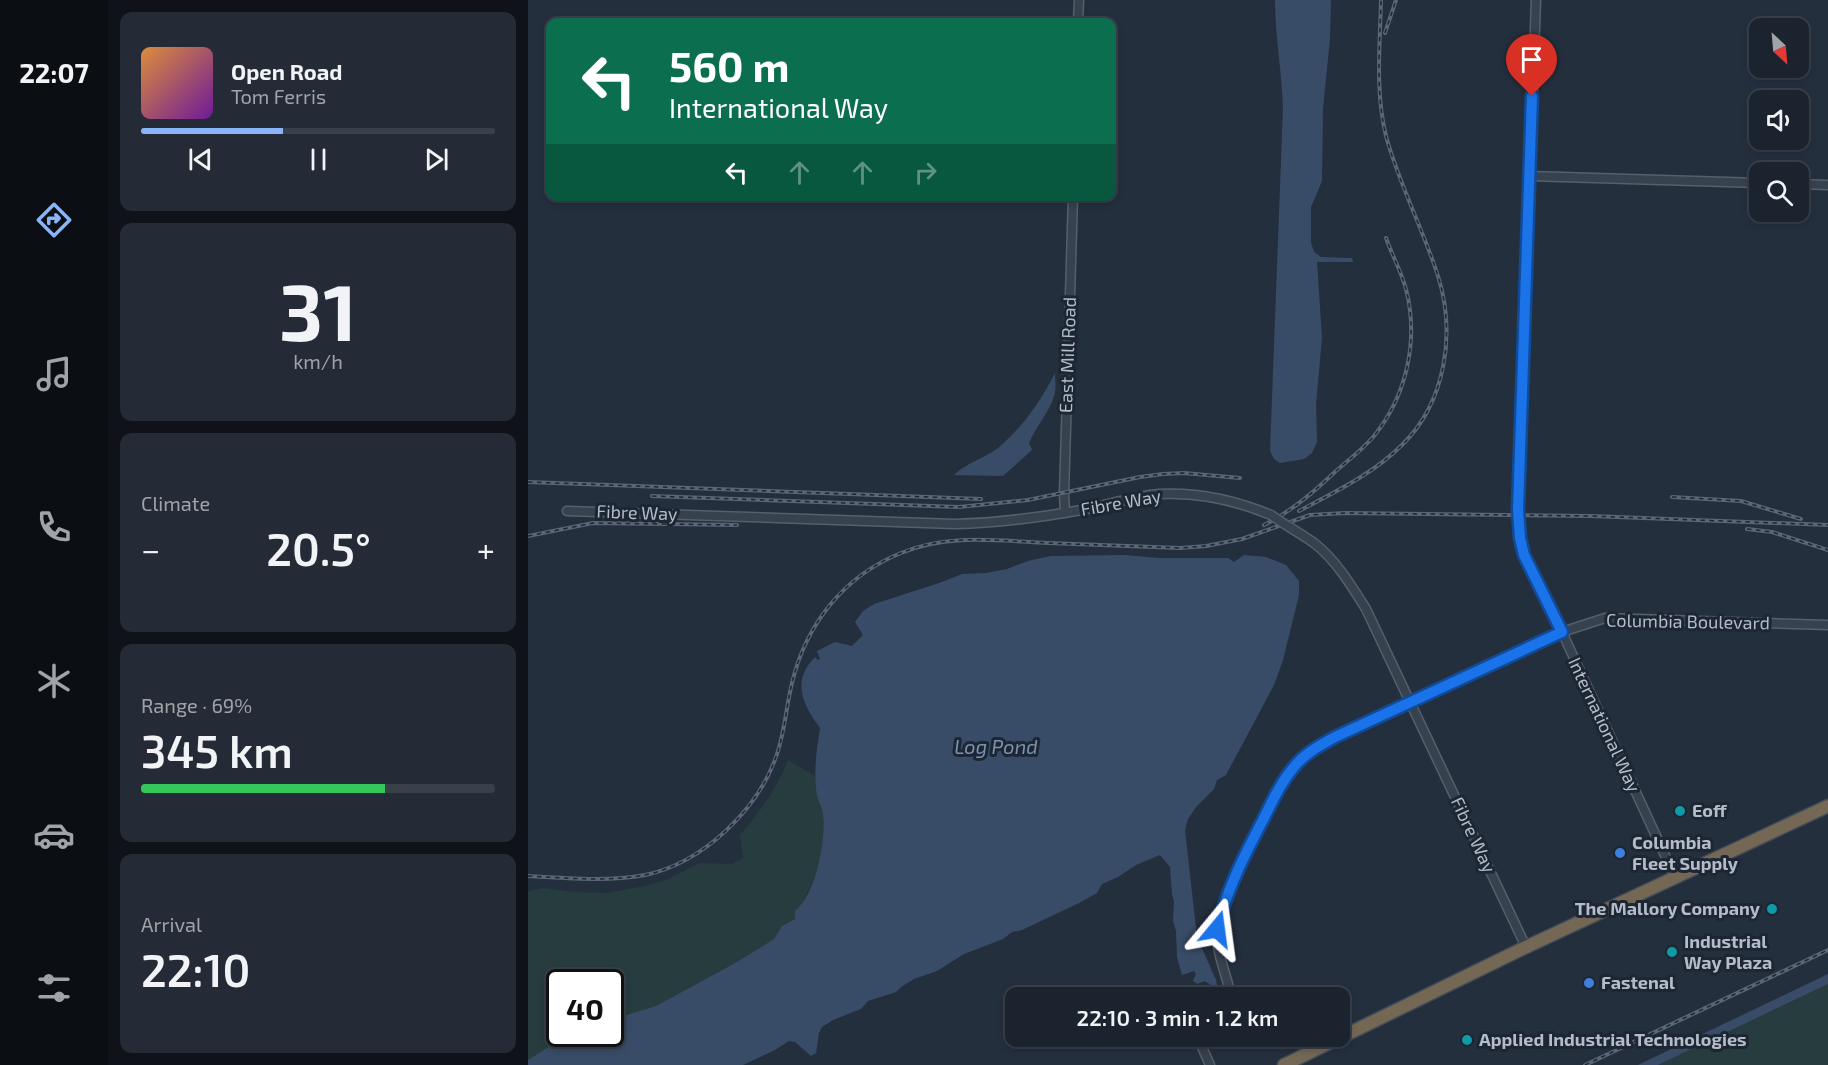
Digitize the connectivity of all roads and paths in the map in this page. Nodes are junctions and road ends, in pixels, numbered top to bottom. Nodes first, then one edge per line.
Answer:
1 (1079, 0) edge
2 (1536, 0) edge
3 (1078, 18) edge
4 (1529, 176) junction
5 (1749, 183) edge
6 (1809, 184) edge
7 (1828, 185) edge
8 (1073, 201) edge
9 (567, 511) dead end
10 (1065, 513) junction
11 (1828, 625) edge
12 (1562, 632) junction
13 (1410, 702) junction
14 (1828, 806) edge
15 (1675, 877) junction
16 (1526, 947) junction
17 (1229, 987) edge
18 (1202, 1047) edge
19 (1210, 1065) edge
20 (1284, 1065) edge

1 - 3 street
2 - 4 street, International Way
4 - 5 street
4 - 12 street, International Way
6 - 7 street
8 - 10 street, East Mill Road
9 - 10 street, Fibre Way
10 - 13 street, Fibre Way, bridge
11 - 12 street, Columbia Boulevard
12 - 13 street, Columbia Boulevard
12 - 15 street, International Way
13 - 16 street, Fibre Way
13 - 17 street, Columbia Boulevard
14 - 15 highway
15 - 16 highway
16 - 20 highway
18 - 19 street

